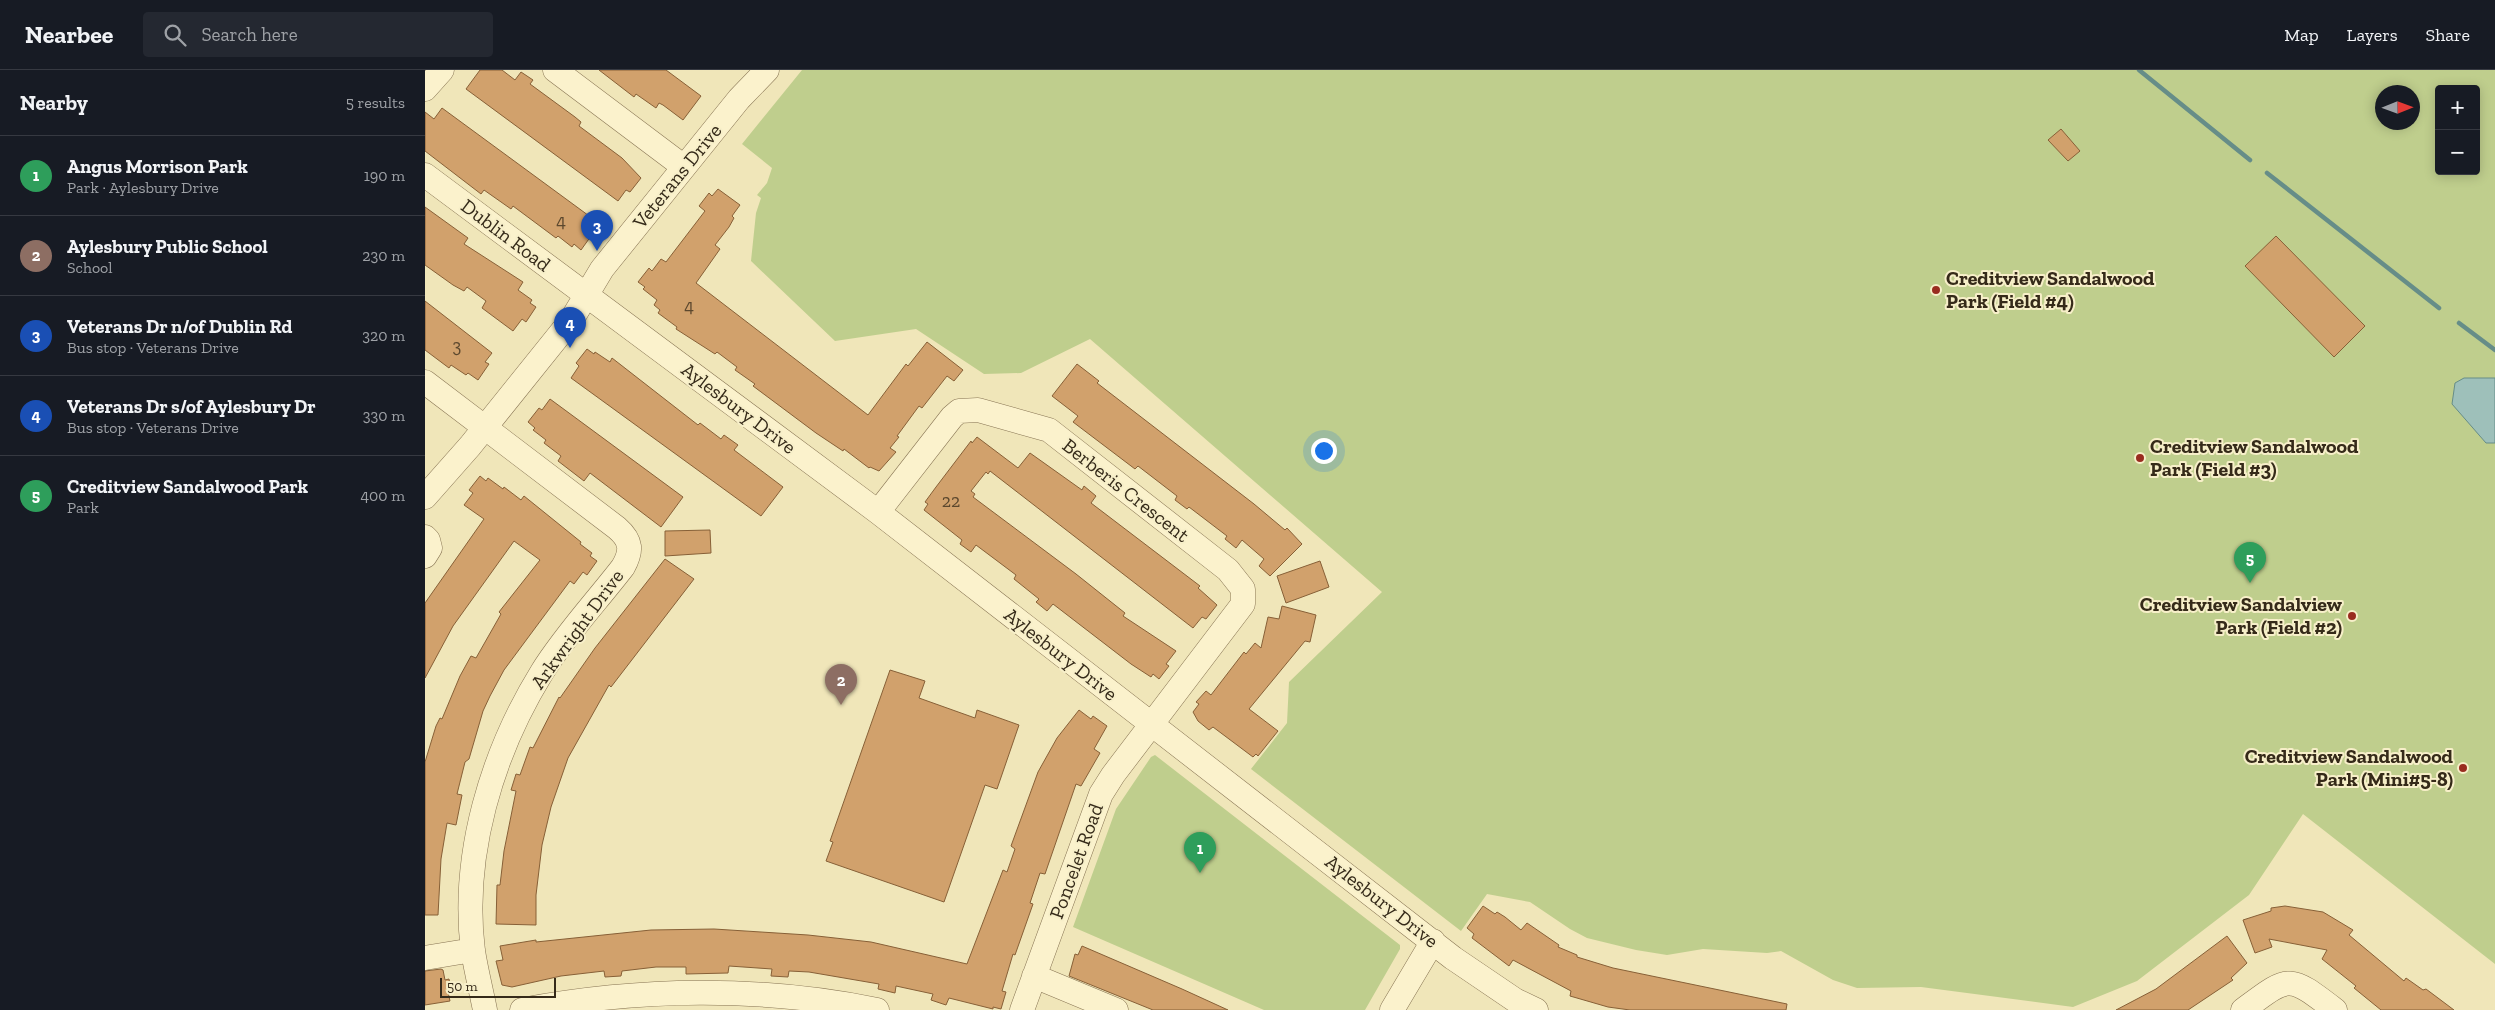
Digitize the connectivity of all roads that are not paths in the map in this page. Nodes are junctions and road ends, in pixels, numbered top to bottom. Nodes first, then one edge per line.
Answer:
1 (443, 70) edge
2 (555, 70) edge
3 (767, 70) edge
4 (425, 89) edge
5 (684, 167) junction
6 (425, 174) edge
7 (587, 295) junction
8 (425, 382) edge
9 (485, 427) junction
10 (425, 497) edge
11 (878, 512) junction
12 (425, 537) edge
13 (425, 556) edge
14 (1152, 723) junction
15 (1433, 940) junction
16 (473, 950) junction
17 (425, 958) edge
18 (1035, 976) junction
19 (1513, 1005) edge
20 (485, 1010) edge
21 (522, 1010) edge
22 (877, 1010) edge
23 (1022, 1010) edge
24 (1116, 1010) edge
25 (1392, 1010) edge
26 (1536, 1010) edge
27 (2243, 1010) edge
28 (2335, 1010) edge

1 - 4 street
2 - 5 street
3 - 5 street, Veterans Drive
5 - 7 street, Veterans Drive
6 - 7 street, Dublin Road
7 - 9 street, Veterans Drive
7 - 11 street, Aylesbury Drive
8 - 9 street
9 - 10 street, Veterans Drive
9 - 16 street, Arkwright Drive
11 - 14 street, Aylesbury Drive
11 - 14 street, Berberis Crescent
12 - 13 street
14 - 15 street, Aylesbury Drive
14 - 18 street, Poncelet Road
15 - 19 street, Aylesbury Drive
15 - 25 street
16 - 17 street
16 - 20 street, Arkwright Drive
18 - 23 street, Poncelet Road
18 - 24 street
19 - 26 street, Aylesbury Drive
21 - 22 street
27 - 28 street

